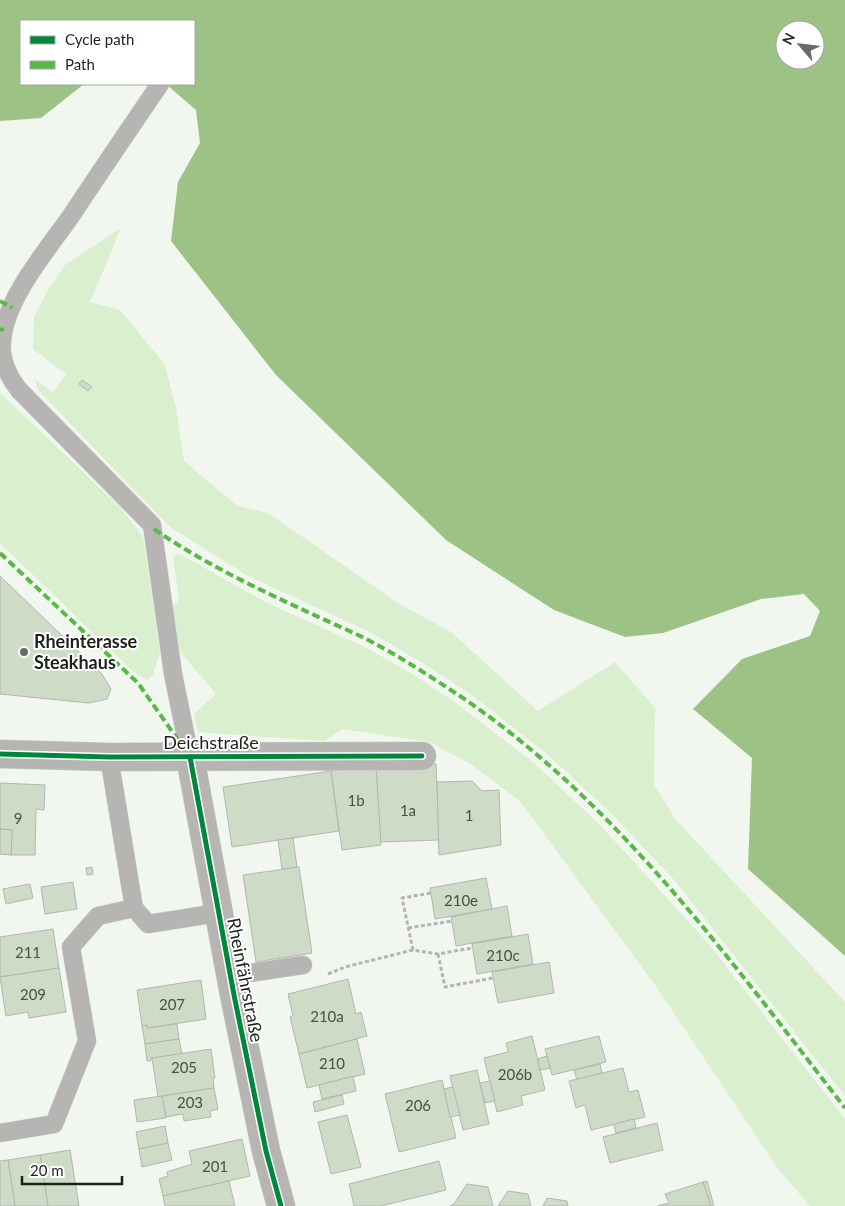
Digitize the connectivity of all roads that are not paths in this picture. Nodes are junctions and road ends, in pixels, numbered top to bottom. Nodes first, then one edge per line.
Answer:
1 (159, 85) edge
2 (0, 754) edge
3 (422, 756) dead end
4 (108, 757) junction
5 (190, 757) junction
6 (134, 908) junction
7 (218, 913) junction
8 (303, 965) dead end
9 (230, 976) junction
10 (0, 1133) edge
11 (281, 1206) edge

1 - 5 lane
2 - 4 street, Deichstraße
3 - 5 street, Deichstraße
4 - 5 street, Deichstraße
4 - 6 lane
5 - 7 street, Rheinfährstraße
6 - 7 lane
6 - 10 lane
7 - 9 street, Rheinfährstraße
8 - 9 lane
9 - 11 street, Rheinfährstraße

